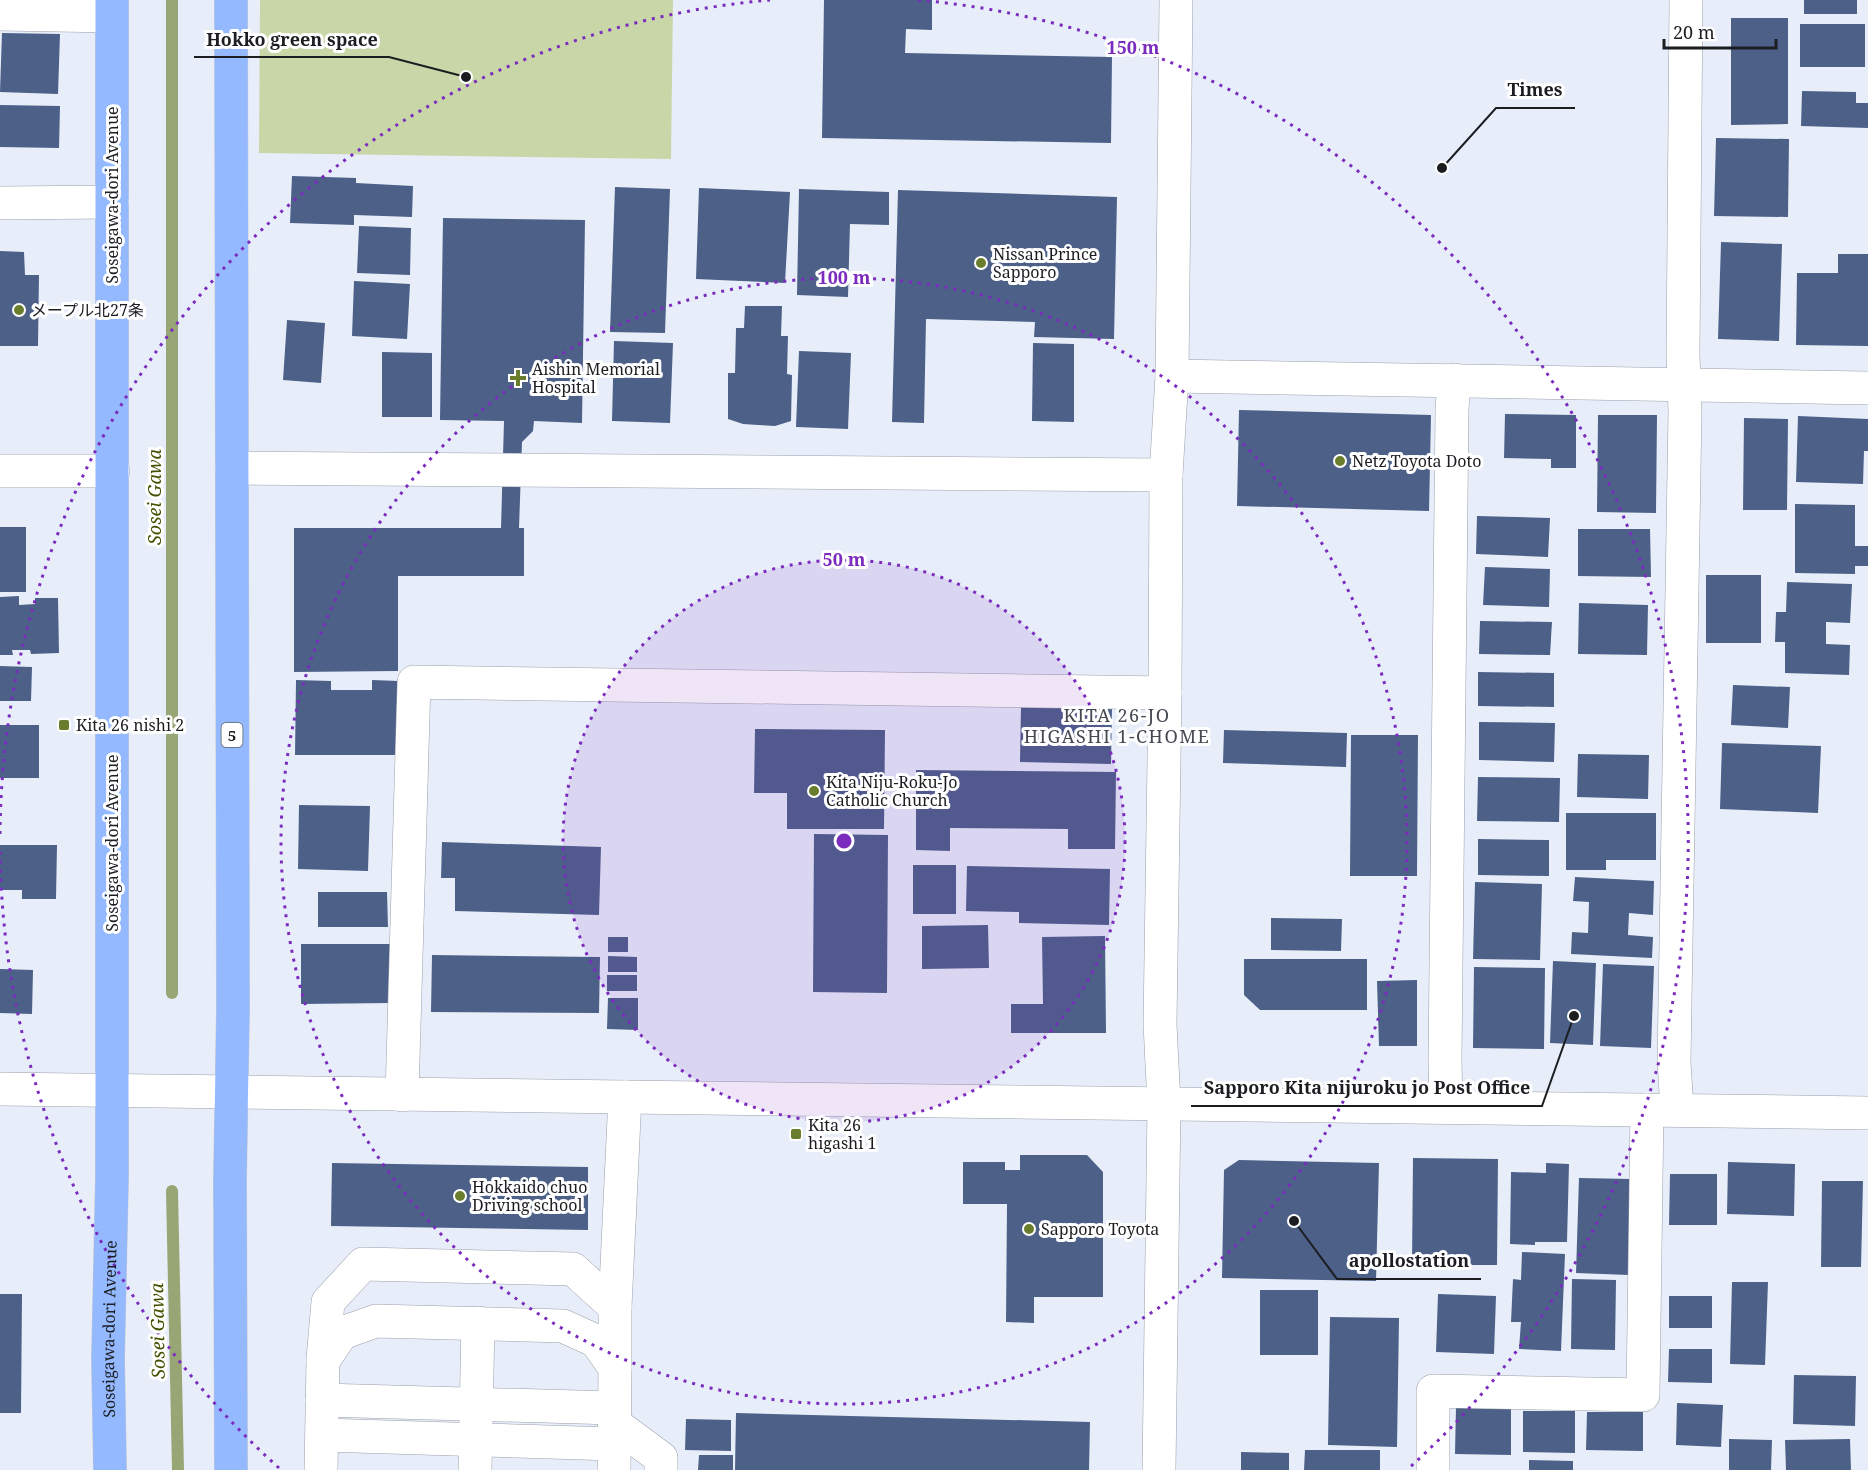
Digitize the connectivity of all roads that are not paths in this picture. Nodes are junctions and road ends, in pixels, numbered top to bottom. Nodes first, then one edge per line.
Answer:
1 (231, 0) edge
2 (1176, 0) edge
3 (1686, 0) edge
4 (111, 8) edge
5 (0, 14) edge
6 (112, 202) junction
7 (0, 203) edge
8 (1172, 376) junction
9 (1454, 380) junction
10 (1684, 384) junction
11 (1868, 388) edge
12 (232, 468) junction
13 (0, 471) edge
14 (112, 471) junction
15 (1166, 476) junction
16 (1165, 693) junction
17 (0, 1089) edge
18 (112, 1090) junction
19 (232, 1091) junction
20 (402, 1095) junction
21 (625, 1097) junction
22 (1164, 1104) junction
23 (1446, 1107) junction
24 (1662, 1110) junction
25 (1868, 1113) edge
26 (615, 1307) junction
27 (478, 1323) junction
28 (323, 1361) junction
29 (615, 1368) junction
30 (322, 1400) junction
31 (476, 1404) junction
32 (322, 1435) junction
33 (614, 1436) edge
34 (475, 1454) edge
35 (110, 1470) edge
36 (231, 1470) edge
37 (321, 1470) edge
38 (661, 1470) edge
39 (1159, 1470) edge
40 (1433, 1470) edge

1 - 12 highway, 5
2 - 8 street
3 - 10 street
4 - 5 street
4 - 6 highway, Soseigawa-dori Avenue
6 - 7 street
6 - 14 highway, Soseigawa-dori Avenue
8 - 9 street
8 - 15 street
9 - 10 street
9 - 23 street
10 - 11 street
10 - 24 street
12 - 15 street
12 - 19 highway, 5
13 - 14 street
14 - 18 highway, Soseigawa-dori Avenue
15 - 16 street
16 - 20 street
16 - 22 street
17 - 18 street
18 - 19 street
18 - 35 highway, Soseigawa-dori Avenue
19 - 20 street
19 - 36 highway, 5
20 - 21 street
21 - 22 street
21 - 26 street
22 - 23 street
22 - 39 street
23 - 24 street
24 - 25 street
24 - 40 street
26 - 28 street
26 - 29 street
27 - 28 street
27 - 29 street
27 - 31 street
28 - 30 street
29 - 33 street
30 - 31 street
30 - 32 street
31 - 33 street
31 - 34 street
32 - 34 street
32 - 37 street
33 - 34 street
33 - 38 street

